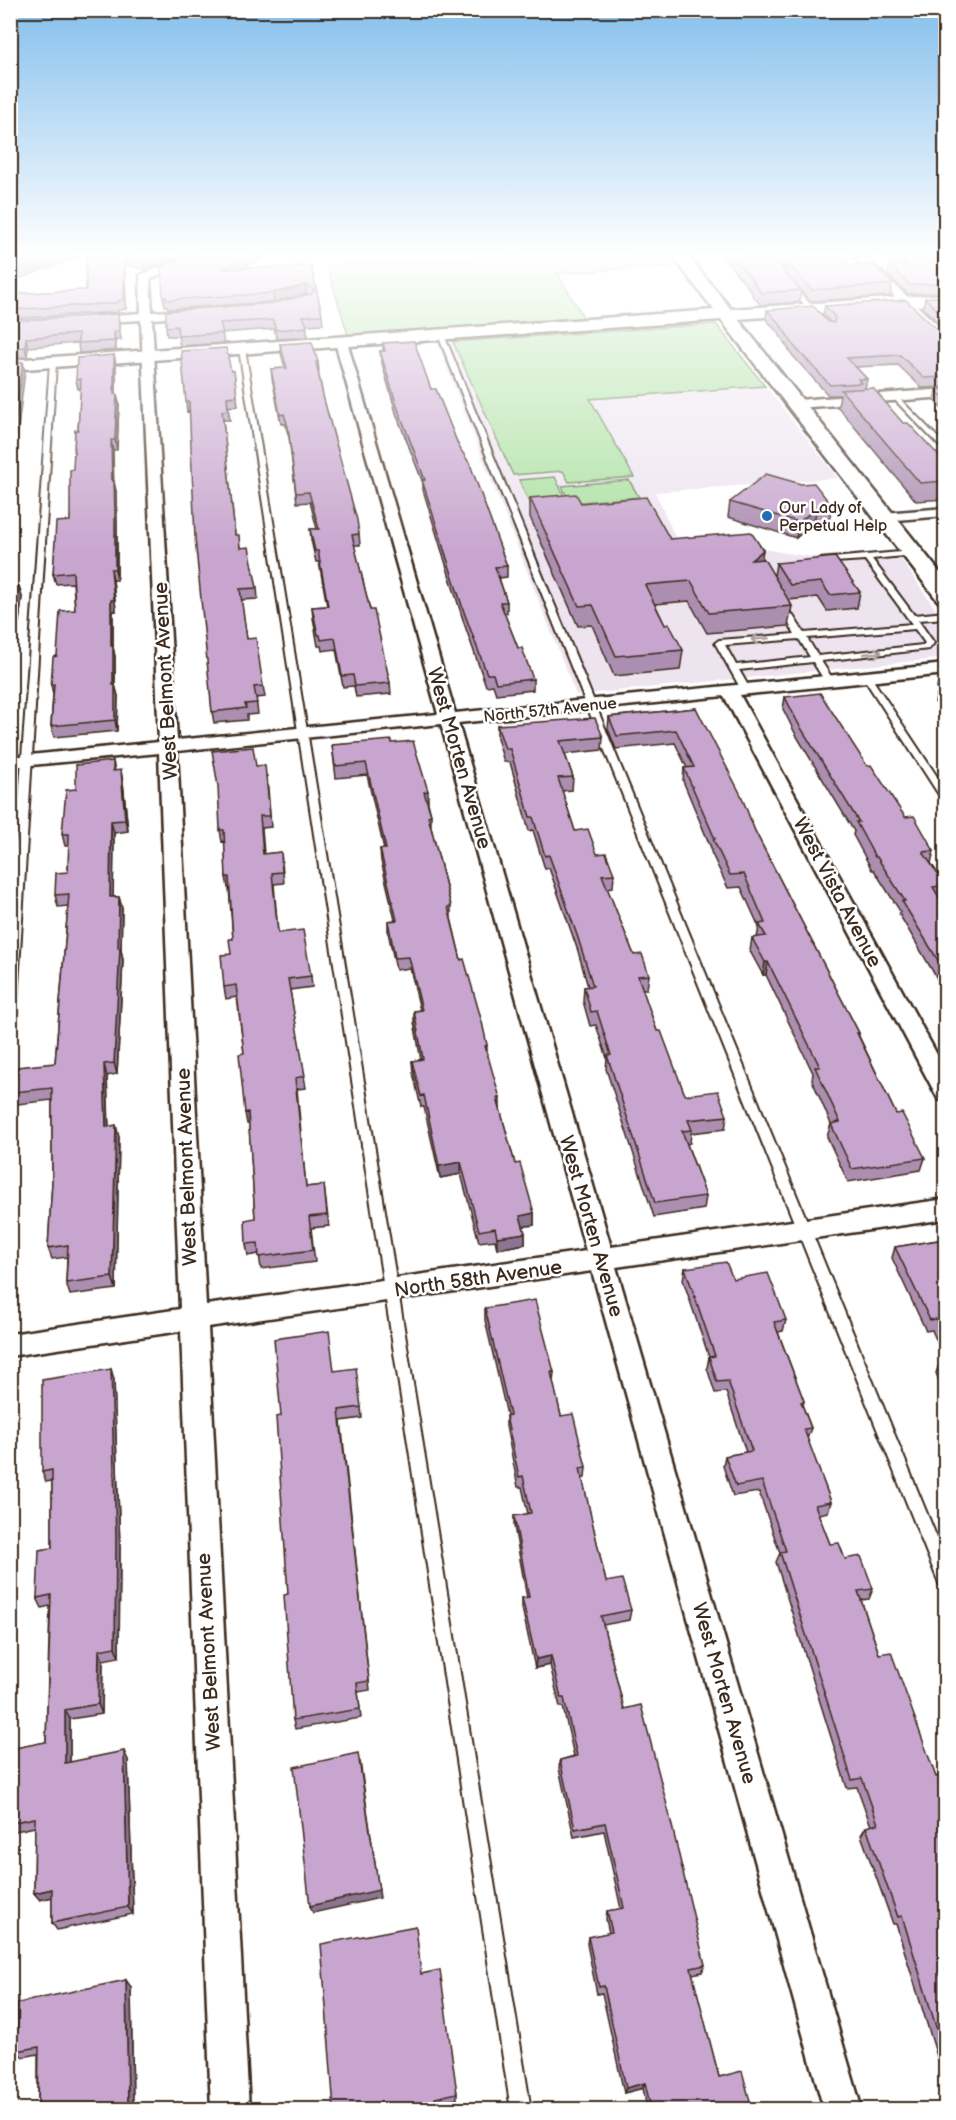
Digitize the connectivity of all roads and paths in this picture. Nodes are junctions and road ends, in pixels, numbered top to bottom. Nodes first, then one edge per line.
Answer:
1 (149, 356) joint
2 (243, 356) edge
3 (345, 356) edge
4 (449, 356) edge
5 (759, 356) edge
6 (53, 363) junction
7 (10, 365) edge
8 (945, 393) edge
9 (895, 397) junction
10 (797, 404) junction
11 (945, 451) edge
12 (945, 512) edge
13 (884, 517) junction
14 (912, 553) junction
15 (867, 557) junction
16 (815, 562) edge
17 (945, 596) edge
18 (778, 597) edge
19 (945, 615) edge
20 (914, 622) junction
21 (801, 635) junction
22 (815, 659) junction
23 (733, 668) junction
24 (945, 669) edge
25 (867, 677) junction
26 (829, 681) junction
27 (737, 690) junction
28 (591, 705) junction
29 (449, 719) junction
30 (303, 734) junction
31 (168, 747) junction
32 (28, 760) junction
33 (10, 762) edge
34 (945, 798) edge
35 (10, 1018) edge
36 (945, 1093) edge
37 (945, 1209) edge
38 (803, 1230) junction
39 (602, 1260) junction
40 (392, 1290) junction
41 (192, 1319) junction
42 (10, 1345) edge
43 (945, 1581) edge
44 (230, 2109) edge
45 (521, 2109) edge
46 (843, 2109) edge

1 - 6 street
1 - 31 street, West Belmont Avenue
2 - 30 lane
3 - 29 street, West Morten Avenue
4 - 28 lane
5 - 10 street
6 - 7 street
6 - 32 lane
8 - 9 street
9 - 10 street
9 - 11 lane
10 - 13 street
12 - 13 street
13 - 14 street
14 - 15 lane
14 - 17 street
15 - 16 lane
15 - 20 lane
18 - 21 lane
19 - 20 lane
20 - 21 lane
22 -> 20 lane
21 - 22 lane
21 -> 23 lane
22 - 23 lane
22 - 26 lane
23 - 27 lane
24 - 25 street, North 57th Avenue
25 - 26 street, North 57th Avenue
25 - 34 lane
26 - 27 street, North 57th Avenue
27 - 28 street, North 57th Avenue
27 - 36 street, West Vista Avenue
28 - 29 street, North 57th Avenue
28 - 38 lane
29 - 30 street, North 57th Avenue
29 - 39 street, West Morten Avenue
30 - 31 street, North 57th Avenue
30 - 40 lane
31 - 32 street, North 57th Avenue
31 - 41 street, West Belmont Avenue
32 - 33 street, North 57th Avenue
32 - 35 lane
37 - 38 street, North 58th Avenue
38 - 39 street, North 58th Avenue
38 - 43 lane
39 - 40 street, North 58th Avenue
39 - 46 street, West Morten Avenue
40 - 41 street, North 58th Avenue
40 - 45 lane
41 - 42 street, North 58th Avenue
41 - 44 street, West Belmont Avenue

